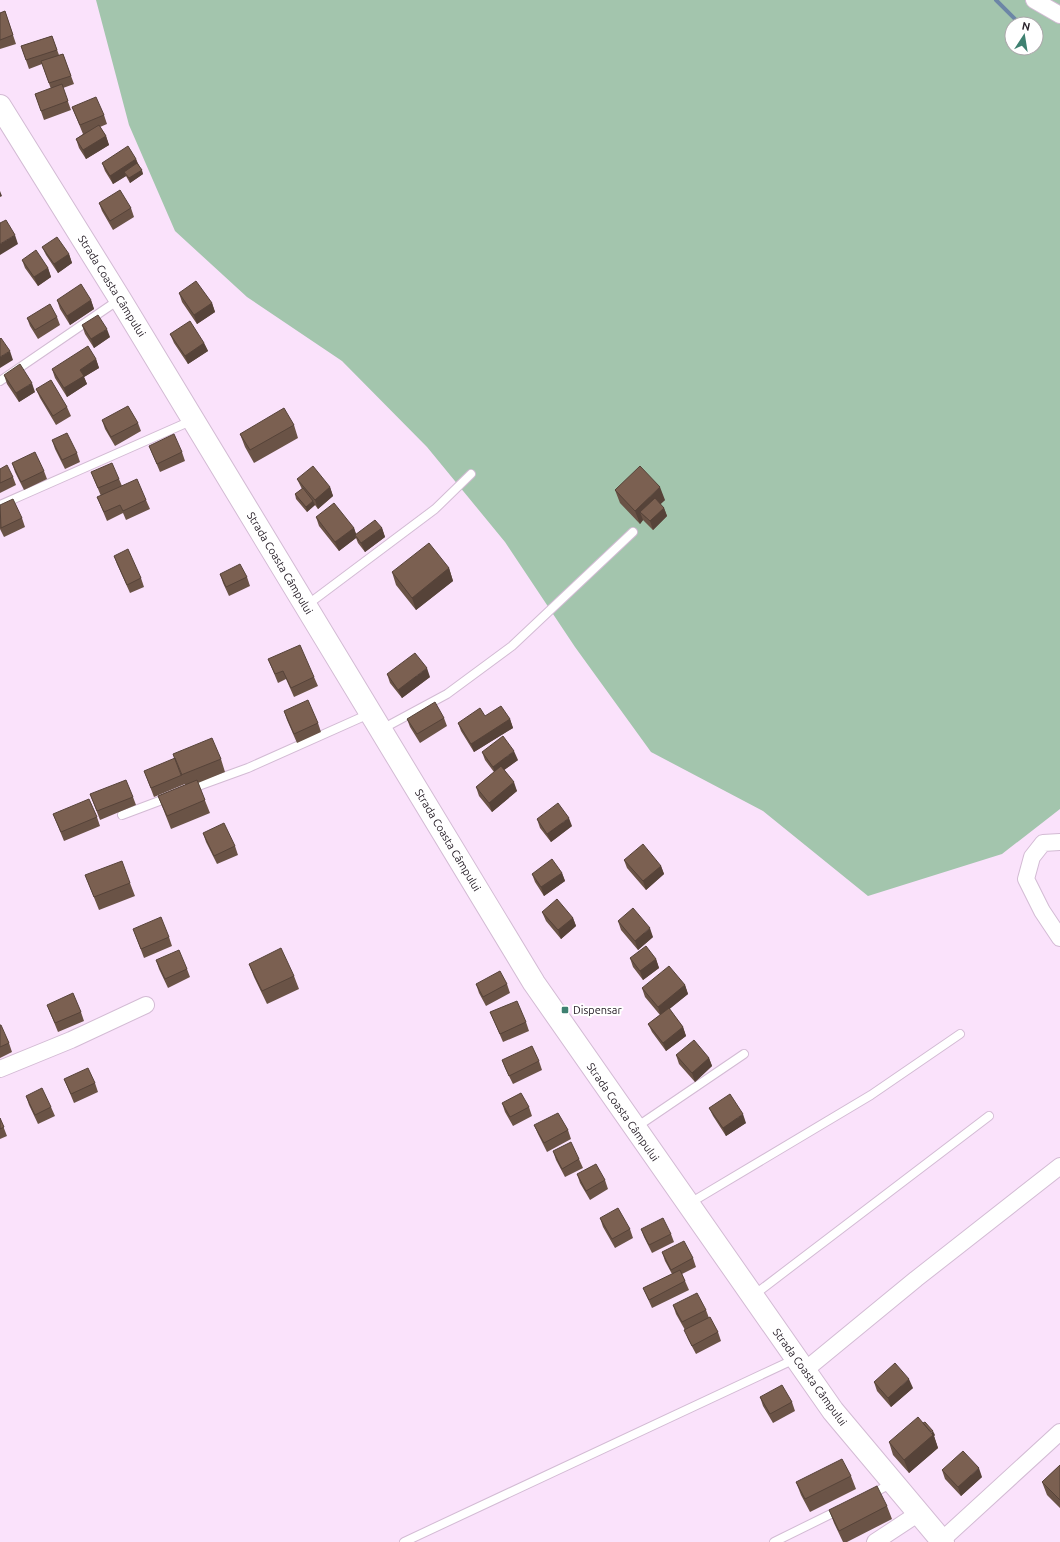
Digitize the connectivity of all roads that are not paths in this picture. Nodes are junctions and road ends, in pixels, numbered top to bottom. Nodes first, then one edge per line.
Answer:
1 (1034, 0) edge
2 (1060, 15) edge
3 (0, 106) edge
4 (120, 299) junction
5 (0, 381) edge
6 (194, 420) junction
7 (471, 474) dead end
8 (0, 505) edge
9 (633, 532) dead end
10 (307, 606) junction
11 (376, 721) junction
12 (122, 815) dead end
13 (1060, 842) edge
14 (1060, 938) edge
15 (146, 1005) dead end
16 (960, 1034) dead end
17 (744, 1054) dead end
18 (0, 1069) edge
19 (989, 1116) dead end
20 (635, 1129) junction
21 (1060, 1166) edge
22 (687, 1205) junction
23 (752, 1297) junction
24 (799, 1365) junction
25 (1060, 1432) edge
26 (893, 1483) junction
27 (858, 1500) edge
28 (844, 1507) edge
29 (919, 1513) junction
30 (942, 1541) edge
31 (404, 1542) edge
32 (774, 1542) edge
33 (875, 1542) edge

1 - 2 street
3 - 4 street, Strada Coasta Câmpului
4 - 5 lane
4 - 6 street, Strada Coasta Câmpului
6 - 8 lane
6 - 10 street, Strada Coasta Câmpului
7 - 10 lane
9 - 11 lane
10 - 11 street, Strada Coasta Câmpului
11 - 12 lane
11 - 20 street, Strada Coasta Câmpului
13 - 14 street
15 - 18 street
16 - 22 lane
17 - 20 lane
19 - 23 lane
20 - 22 street, Strada Coasta Câmpului
21 - 24 street
22 - 23 street, Strada Coasta Câmpului
23 - 24 street, Strada Coasta Câmpului
24 - 26 street, Strada Coasta Câmpului
24 - 31 lane
25 - 30 street
26 - 27 lane
26 - 29 street, Strada Coasta Câmpului
28 - 32 lane
29 - 30 street, Strada Coasta Câmpului
29 - 33 street

